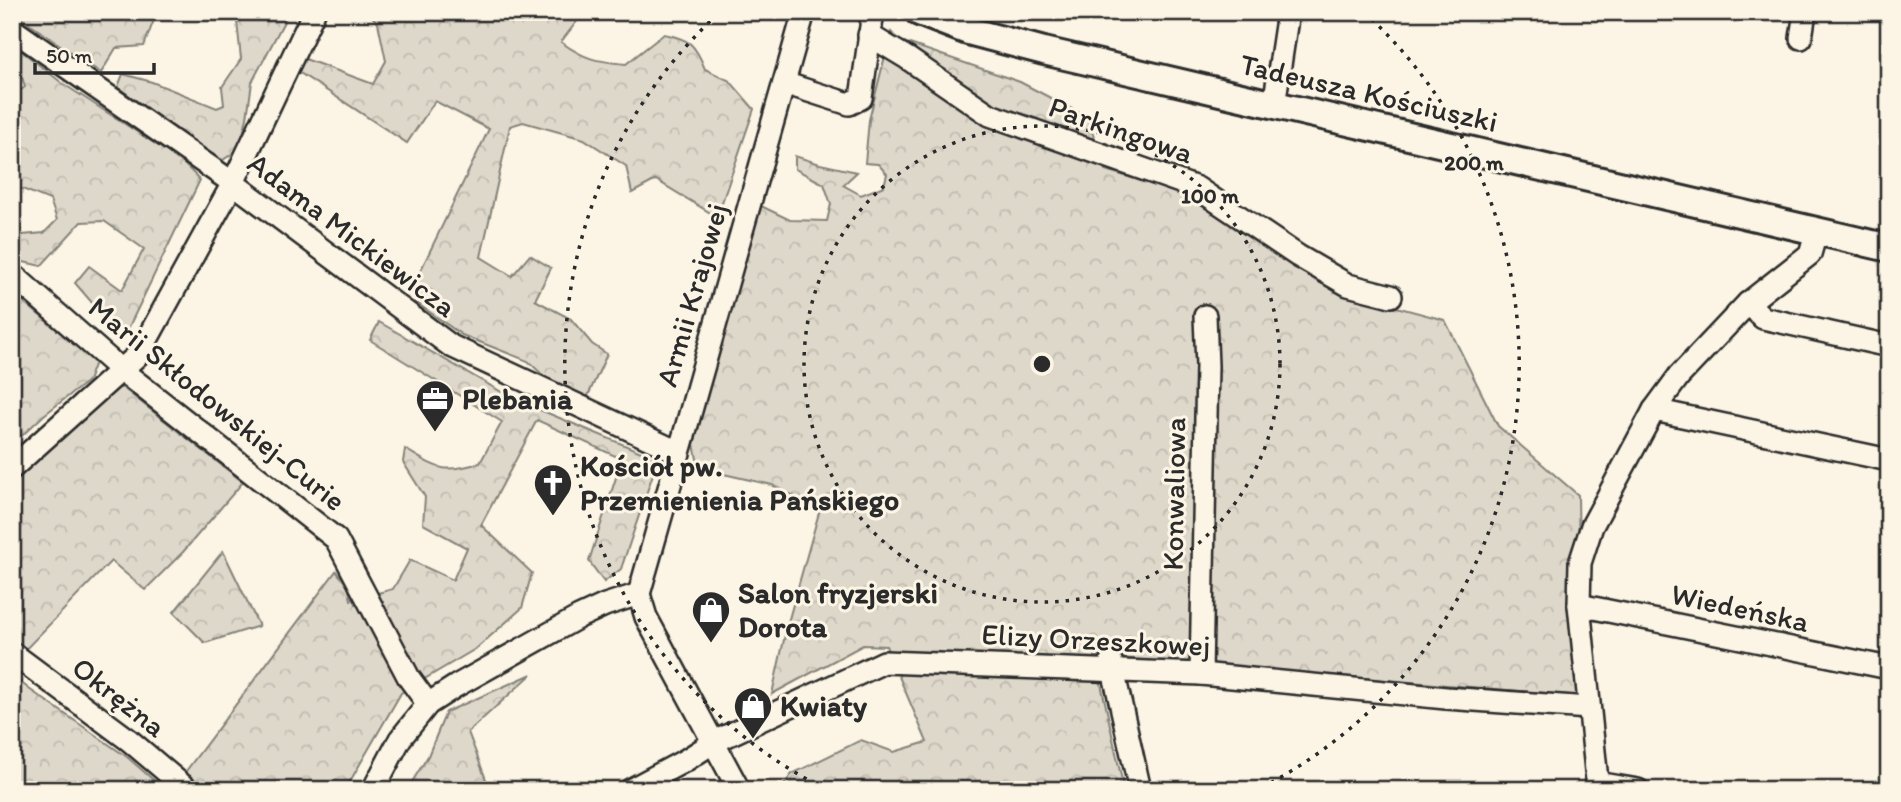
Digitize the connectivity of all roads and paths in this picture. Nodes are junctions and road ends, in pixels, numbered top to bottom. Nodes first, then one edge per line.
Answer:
1 (314, 12) edge
2 (804, 12) edge
3 (873, 12) edge
4 (919, 12) edge
5 (1288, 12) edge
6 (1805, 12) edge
7 (12, 29) edge
8 (869, 35) junction
9 (1801, 38) dead end
10 (784, 83) junction
11 (1274, 105) junction
12 (233, 183) junction
13 (1816, 233) junction
14 (1889, 248) edge
15 (12, 274) edge
16 (1391, 296) dead end
17 (1748, 303) junction
18 (1205, 316) dead end
19 (1889, 346) edge
20 (121, 370) junction
21 (1654, 410) junction
22 (678, 452) junction
23 (1889, 460) edge
24 (12, 468) edge
25 (639, 594) junction
26 (1579, 605) junction
27 (12, 653) edge
28 (1112, 665) junction
29 (1889, 668) edge
30 (1201, 674) junction
31 (428, 704) junction
32 (1589, 708) junction
33 (714, 742) junction
34 (1597, 786) edge
35 (188, 790) edge
36 (373, 790) edge
37 (630, 790) edge
38 (739, 790) edge
39 (1140, 790) edge
40 (1638, 790) edge

1 - 12 street
2 - 10 street, Armii Krajowej
3 - 8 street
4 - 11 main road, Tadeusza Kościuszki
5 - 11 street
6 - 9 street
7 - 12 street, Adama Mickiewicza
8 - 10 street
8 - 16 street, Parkingowa
10 - 22 street, Armii Krajowej
11 - 13 main road, Tadeusza Kościuszki
12 - 20 street
12 - 22 street, Adama Mickiewicza
13 - 14 main road, Tadeusza Kościuszki
13 - 17 street
15 - 20 street, Marii Skłodowskiej-Curie
17 - 19 street
17 - 21 street
18 - 30 street, Konwaliowa
20 - 24 street
20 - 31 street, Marii Skłodowskiej-Curie
21 - 23 street
21 - 26 street
22 - 25 street, Armii Krajowej
25 - 31 street
25 - 33 street
26 - 29 street, Wiedeńska
26 - 32 street
27 - 35 street, Okrężna
28 - 30 street, Elizy Orzeszkowej
28 - 33 street, Elizy Orzeszkowej
28 - 39 street
30 - 32 street, Elizy Orzeszkowej
31 - 36 street
32 - 34 street
33 - 37 street, Elizy Orzeszkowej
33 - 38 street
34 - 40 street

